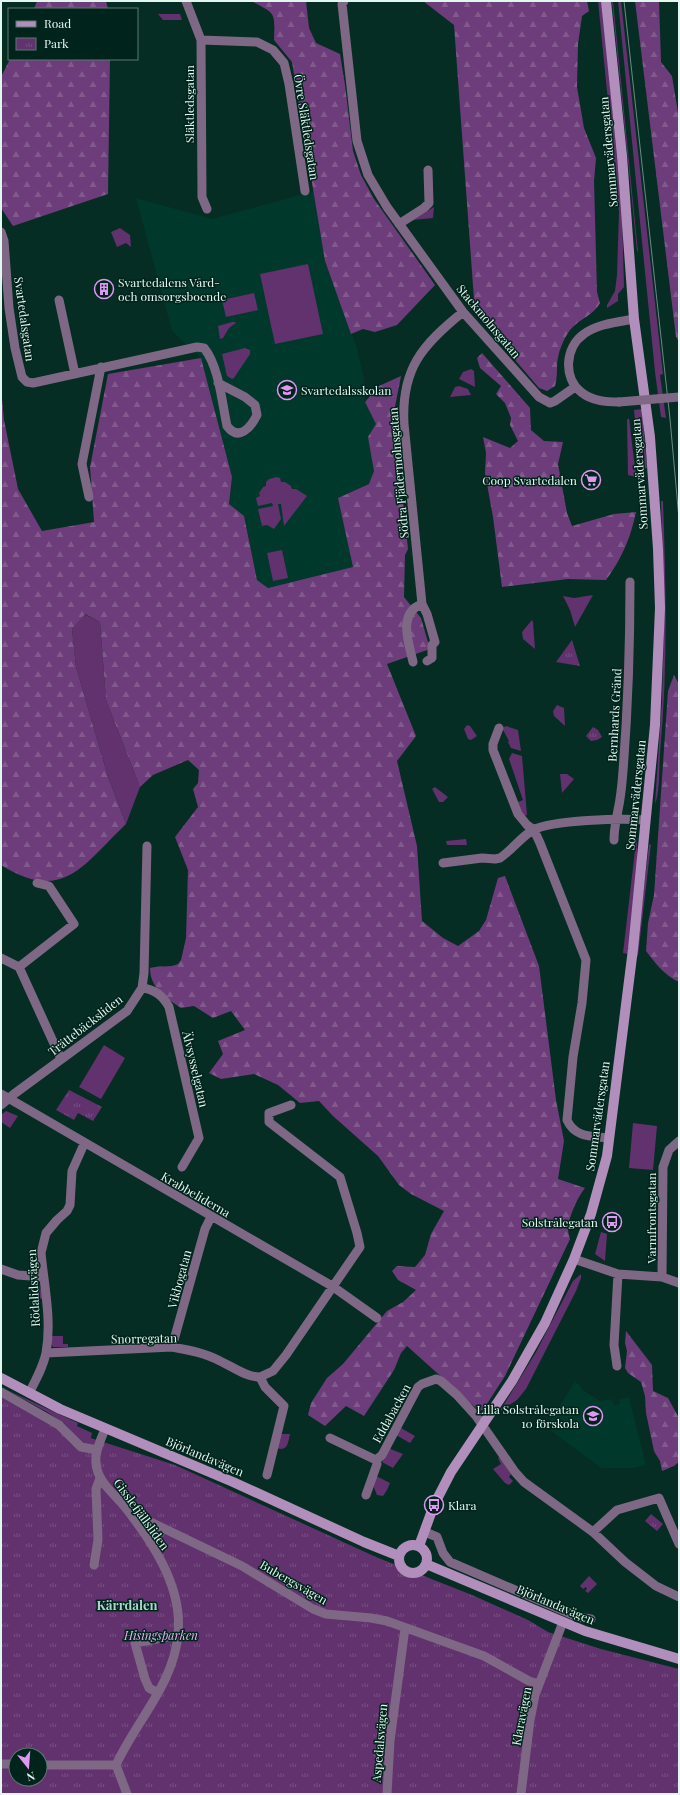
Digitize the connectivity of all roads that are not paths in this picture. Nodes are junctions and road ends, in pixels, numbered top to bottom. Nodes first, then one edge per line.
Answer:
1 (186, 1) edge
2 (344, 1) edge
3 (606, 1) edge
4 (201, 40) junction
5 (428, 170) dead end
6 (305, 191) dead end
7 (207, 209) dead end
8 (399, 224) junction
9 (2, 238) edge
10 (59, 300) dead end
11 (463, 312) junction
12 (634, 319) junction
13 (101, 367) junction
14 (75, 374) junction
15 (218, 383) junction
16 (575, 387) junction
17 (679, 397) edge
18 (89, 497) dead end
19 (630, 582) dead end
20 (422, 604) junction
21 (427, 661) dead end
22 (413, 662) dead end
23 (499, 728) dead end
24 (616, 820) junction
25 (645, 820) junction
26 (534, 830) junction
27 (614, 840) dead end
28 (147, 846) dead end
29 (443, 863) dead end
30 (37, 883) dead end
31 (1, 958) edge
32 (19, 967) junction
33 (142, 988) junction
34 (61, 1059) junction
35 (3, 1100) edge
36 (291, 1105) dead end
37 (609, 1138) junction
38 (679, 1141) edge
39 (84, 1144) junction
40 (182, 1167) dead end
41 (211, 1217) junction
42 (574, 1259) junction
43 (1, 1268) edge
44 (618, 1274) junction
45 (43, 1277) junction
46 (662, 1277) junction
47 (679, 1283) edge
48 (332, 1286) junction
49 (378, 1318) dead end
50 (172, 1347) junction
51 (46, 1353) junction
52 (616, 1366) dead end
53 (260, 1377) junction
54 (1, 1378) edge
55 (1, 1392) edge
56 (29, 1393) junction
57 (482, 1424) junction
58 (105, 1428) junction
59 (330, 1438) dead end
60 (97, 1450) junction
61 (376, 1460) junction
62 (267, 1475) dead end
63 (100, 1478) junction
64 (366, 1496) dead end
65 (132, 1517) junction
66 (425, 1532) junction
67 (593, 1532) junction
68 (679, 1544) edge
69 (419, 1546) junction
70 (399, 1556) junction
71 (426, 1564) junction
72 (94, 1565) dead end
73 (678, 1595) edge
74 (591, 1619) dead end
75 (563, 1622) junction
76 (405, 1628) junction
77 (178, 1635) junction
78 (679, 1659) edge
79 (539, 1684) junction
80 (158, 1693) junction
81 (48, 1765) edge
82 (116, 1765) junction
83 (127, 1794) edge
84 (386, 1794) edge
85 (521, 1794) edge

1 - 4 street, Släktledsgatan
2 - 8 street, Stackmolnsgatan
3 - 12 street, Sommarvädersgatan
4 - 6 street, Övre Släktledsgatan
4 - 7 street, Släktledsgatan
5 - 8 street
8 - 11 street, Stackmolnsgatan
9 - 14 street, Svartedalsgatan
10 - 14 street
11 - 16 street, Stackmolnsgatan
11 - 20 street, Södra Fjädermolnsgatan
12 - 16 street
12 - 25 street, Sommarvädersgatan
13 - 14 street, Svartedalsgatan
13 - 15 street, Svartedalsgatan
13 - 18 street
15 - 15 street, Svartedalsgatan
16 - 17 street, bridge
19 - 24 street, Bernhards Gränd
20 - 21 street, Södra Fjädermolnsgatan
20 - 22 street
23 - 26 street
24 - 25 street
24 - 26 street
24 - 27 street, Bernhards Gränd
25 - 37 street, Sommarvädersgatan
26 - 29 street
26 - 37 street
28 - 33 street, Trättebäcksliden
30 - 32 street
31 - 32 street
32 - 34 street
33 - 34 street, Trättebäcksliden
33 - 40 street, Älvsysselgatan
34 - 35 street, Trättebäcksliden
35 - 39 street, Krabbeliderna
36 - 48 street
37 - 42 street, Sommarvädersgatan
38 - 46 street, Varmfrontsgatan
39 - 41 street, Krabbeliderna
39 - 45 street, Rödalidsvägen
41 - 48 street, Krabbeliderna
41 - 50 street, Vikbogatan
42 - 44 street
42 - 57 street, Sommarvädersgatan
43 - 45 street
44 - 46 street
44 - 52 street
45 - 51 street, Rödalidsvägen
46 - 47 street
48 - 49 street, Krabbeliderna
48 - 53 street
50 - 51 street, Snorregatan
50 - 53 street, Snorregatan
51 - 56 street, Rödalidsvägen
53 - 62 street
54 - 56 street, Björlandavägen
55 - 60 street
56 - 58 street, Björlandavägen
57 - 61 street, Eddabacken
57 - 66 street, Sommarvädersgatan
57 - 67 street, Eddabacken
58 - 60 street, Gisslefjällsliden
58 - 70 street, Björlandavägen
59 - 61 street, Eddabacken
60 - 63 street, Gisslefjällsliden
61 - 64 street, Eddabacken
63 - 65 street, Gisslefjällsliden
63 - 72 street, Gisslefjällsliden
65 - 76 street, Bubergsvägen
65 - 77 street, Gisslefjällsliden
66 - 69 street, Sommarvädersgatan
66 - 74 street
67 - 68 street
67 - 73 street, Eddabacken
69 - 70 street
69 - 71 street
70 - 71 street
71 - 75 street, Björlandavägen
75 - 78 street, Björlandavägen
75 - 79 street, Klaravägen
76 - 79 street, Bubergsvägen
76 - 84 street, Aspedalsvägen
77 - 80 street, Gisslefjällsliden
77 - 80 street
79 - 85 street, Klaravägen
80 - 82 street, Gisslefjällsliden
81 - 82 street
82 - 83 street

